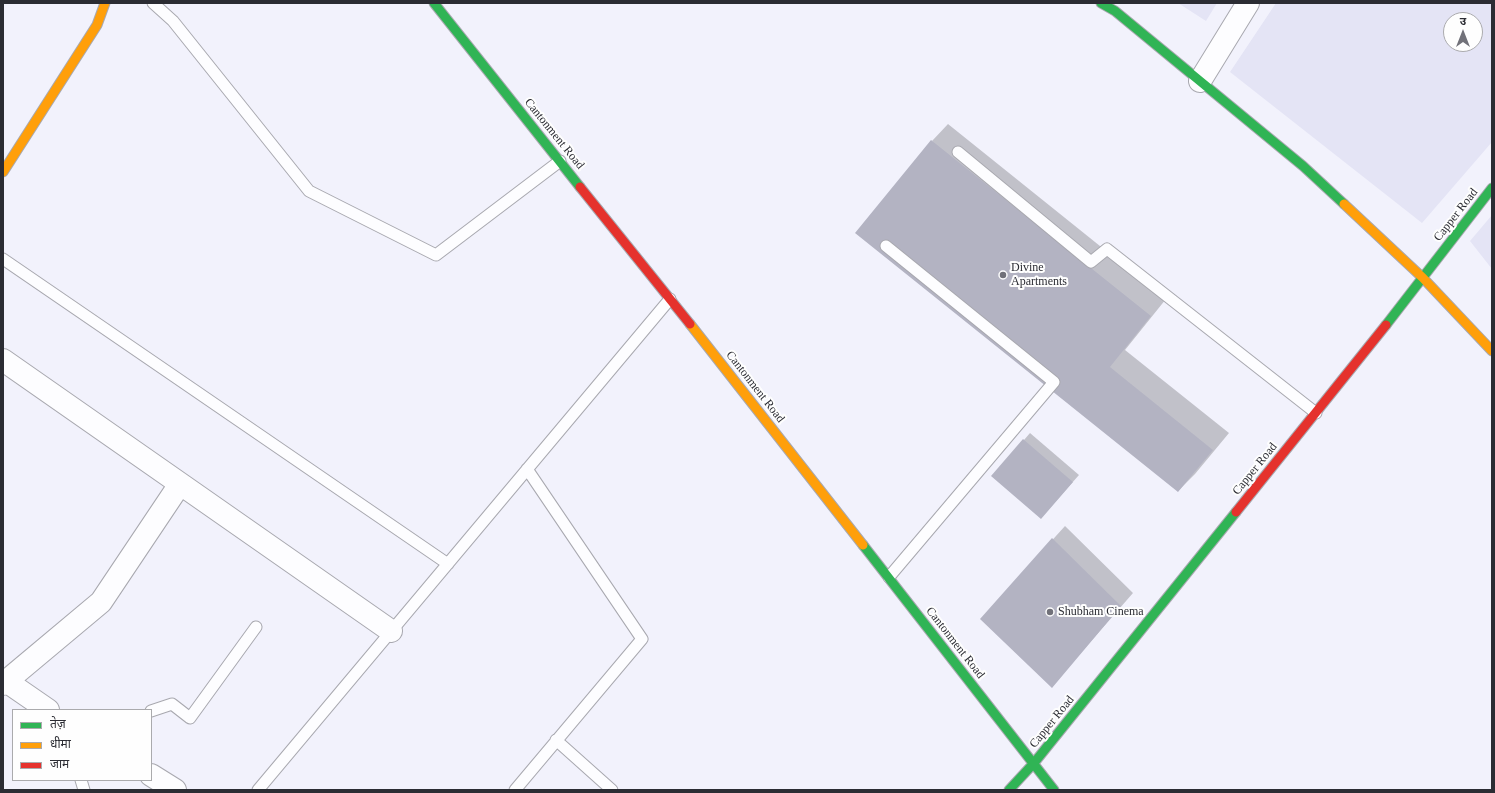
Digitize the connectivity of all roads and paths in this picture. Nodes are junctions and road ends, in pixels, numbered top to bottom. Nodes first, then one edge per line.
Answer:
1 (105, 3) edge
2 (153, 3) edge
3 (434, 3) edge
4 (1101, 3) edge
5 (1248, 3) edge
6 (1200, 81) junction
7 (958, 152) dead end
8 (560, 161) junction
9 (3, 172) edge
10 (1492, 188) edge
11 (886, 246) dead end
12 (3, 259) edge
13 (1423, 278) junction
14 (670, 299) junction
15 (1492, 351) edge
16 (3, 360) edge
17 (1316, 413) junction
18 (527, 469) junction
19 (180, 484) junction
20 (448, 564) junction
21 (889, 578) junction
22 (256, 627) dead end
23 (391, 631) junction
24 (4, 682) edge
25 (46, 709) edge
26 (152, 711) edge
27 (556, 740) junction
28 (1034, 763) junction
29 (152, 776) edge
30 (175, 790) edge
31 (258, 790) edge
32 (515, 790) edge
33 (612, 790) edge
34 (1009, 790) edge
35 (1054, 790) edge

1 - 9 street
2 - 8 lane
3 - 8 street, Cantonment Road
4 - 6 street
5 - 6 street
6 - 13 street
7 - 17 lane
8 - 14 street, Cantonment Road
10 - 13 street, Capper Road
11 - 21 lane
12 - 20 lane
13 - 15 street
13 - 17 street, Capper Road
14 - 18 lane
14 - 21 street, Cantonment Road
16 - 19 street
17 - 28 street, Capper Road
18 - 20 lane
18 - 27 lane
19 - 23 street
19 - 24 street
20 - 23 lane
21 - 28 street, Cantonment Road
22 - 26 lane
23 - 31 lane
24 - 25 street
27 - 32 lane
27 - 33 lane
28 - 34 street, Capper Road
28 - 35 street, Cantonment Road
29 - 30 street

